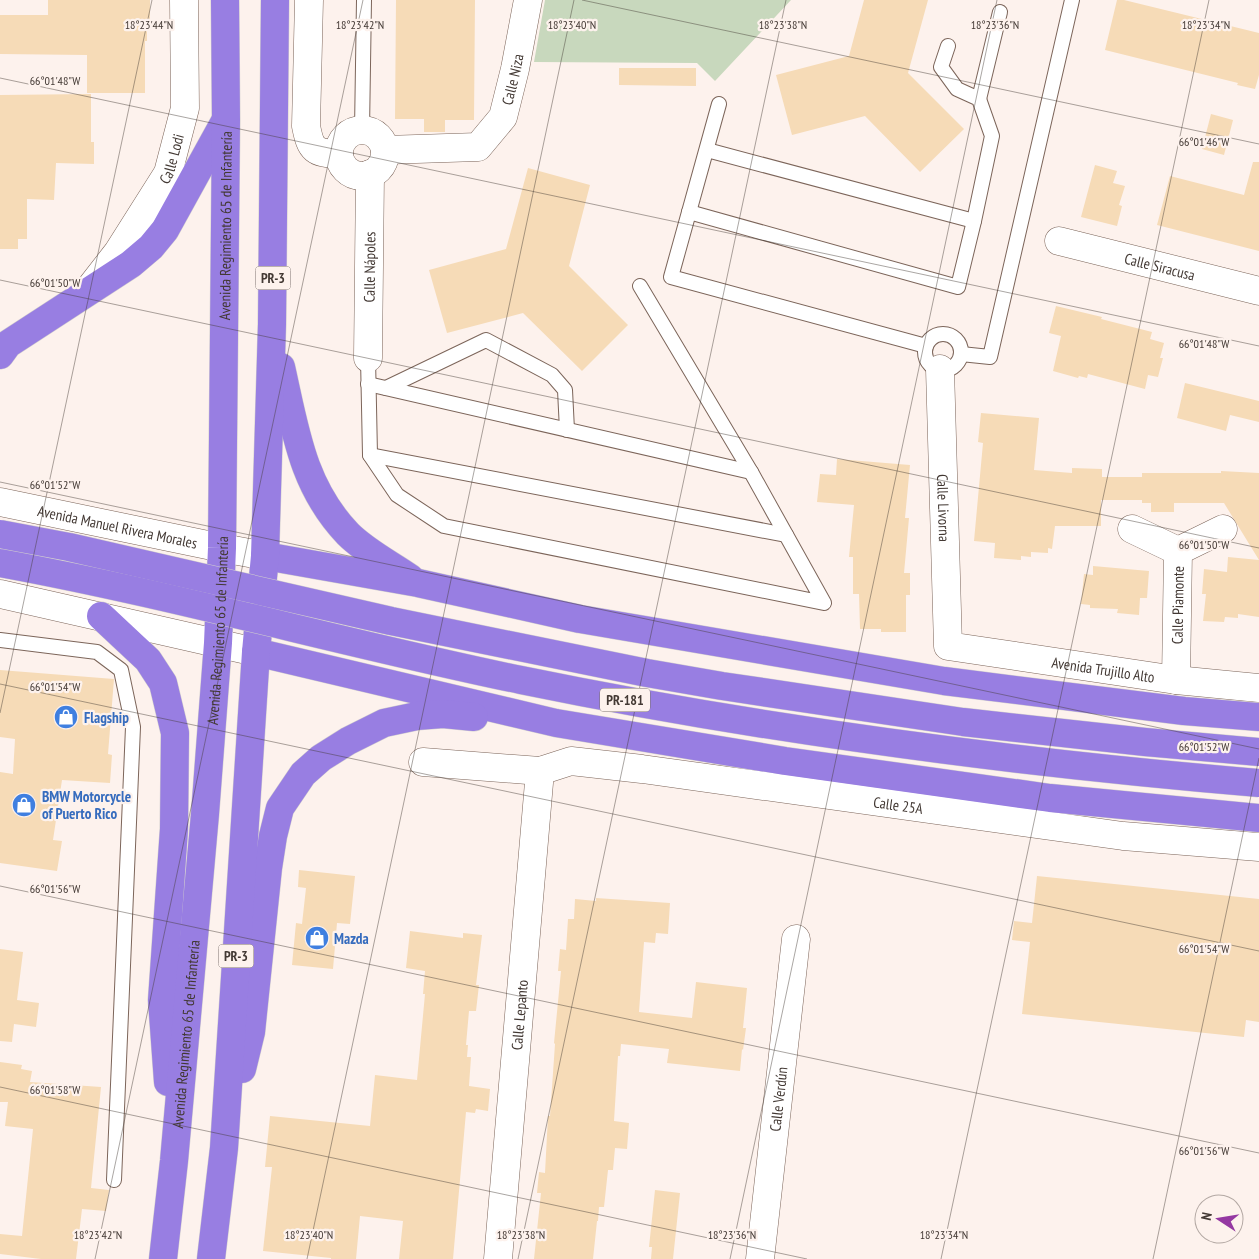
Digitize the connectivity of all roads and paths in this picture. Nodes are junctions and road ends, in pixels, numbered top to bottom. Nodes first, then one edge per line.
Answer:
1 (184, 0) edge
2 (225, 0) edge
3 (275, 0) edge
4 (309, 0) edge
5 (364, 0) edge
6 (528, 0) edge
7 (1072, 0) edge
8 (1000, 12) dead end
9 (948, 46) dead end
10 (979, 99) junction
11 (720, 104) dead end
12 (226, 120) junction
13 (362, 130) junction
14 (385, 150) junction
15 (707, 150) junction
16 (339, 154) junction
17 (370, 174) junction
18 (689, 212) junction
19 (974, 221) junction
20 (1059, 241) dead end
21 (640, 286) dead end
22 (1259, 291) edge
23 (86, 293) junction
24 (272, 324) junction
25 (0, 355) edge
26 (943, 356) junction
27 (368, 371) junction
28 (386, 388) junction
29 (567, 430) junction
30 (370, 455) junction
31 (751, 472) junction
32 (0, 502) edge
33 (1132, 529) dead end
34 (1223, 529) dead end
35 (0, 534) edge
36 (786, 535) junction
37 (222, 548) junction
38 (1178, 551) junction
39 (265, 556) junction
40 (0, 563) edge
41 (418, 583) junction
42 (0, 594) edge
43 (101, 616) junction
44 (0, 640) edge
45 (218, 643) junction
46 (948, 646) joint
47 (256, 652) junction
48 (1176, 680) junction
49 (1259, 688) edge
50 (1259, 717) edge
51 (556, 723) junction
52 (1259, 752) edge
53 (423, 762) dead end
54 (540, 771) junction
55 (1259, 783) edge
56 (1259, 818) edge
57 (1259, 848) edge
58 (796, 939) dead end
59 (224, 1148) junction
60 (174, 1161) junction
61 (114, 1180) dead end
62 (163, 1259) edge
63 (211, 1259) edge
64 (498, 1259) edge
65 (760, 1259) edge

1 - 23 street, Calle Lodi
2 - 12 highway, Avenida Regimiento 65 de Infantería
3 - 24 highway, PR-3
4 - 16 street
5 - 13 lane
6 - 14 street, Calle Niza
7 - 26 lane
8 - 10 lane
9 - 10 lane
10 - 19 lane
11 - 15 lane
12 - 23 highway
12 - 37 highway, Avenida Regimiento 65 de Infantería
13 - 14 street
13 - 16 street
14 - 17 street
15 - 18 lane
15 - 19 lane
16 - 17 street
17 - 27 street, Calle Nápoles
18 - 19 lane
18 - 26 lane
20 - 22 street, Calle Siracusa
21 - 31 lane
23 - 25 highway
24 - 39 highway, PR-3
24 - 41 highway
26 - 46 street, Calle Livorna
27 - 28 lane
27 - 30 lane
28 - 29 lane
28 - 29 lane
29 - 31 lane
30 - 36 lane
30 - 36 lane
31 - 36 lane
32 - 37 street, Avenida Manuel Rivera Morales
33 - 38 street, Calle Piamonte
34 - 38 street
35 - 52 highway, PR-181, bridge
37 - 39 street, Avenida Manuel Rivera Morales
37 - 45 highway, Avenida Regimiento 65 de Infantería
38 - 48 street, Calle Piamonte
39 - 41 highway
39 - 47 highway, PR-3
40 - 55 highway, PR-181, bridge
41 - 50 highway
42 - 43 street
43 - 45 street
43 - 60 highway
44 - 61 lane
45 - 47 street
45 - 60 highway, Avenida Regimiento 65 de Infantería
46 - 48 street, Avenida Trujillo Alto
47 - 51 highway
47 - 59 highway, PR-3
48 - 49 street, Avenida Trujillo Alto
51 - 56 highway
51 - 59 highway
53 - 54 street
54 - 57 street, Calle 25A
54 - 64 street, Calle Lepanto
58 - 65 street, Calle Verdún
59 - 63 highway, PR-3
60 - 62 highway, Avenida Regimiento 65 de Infantería

